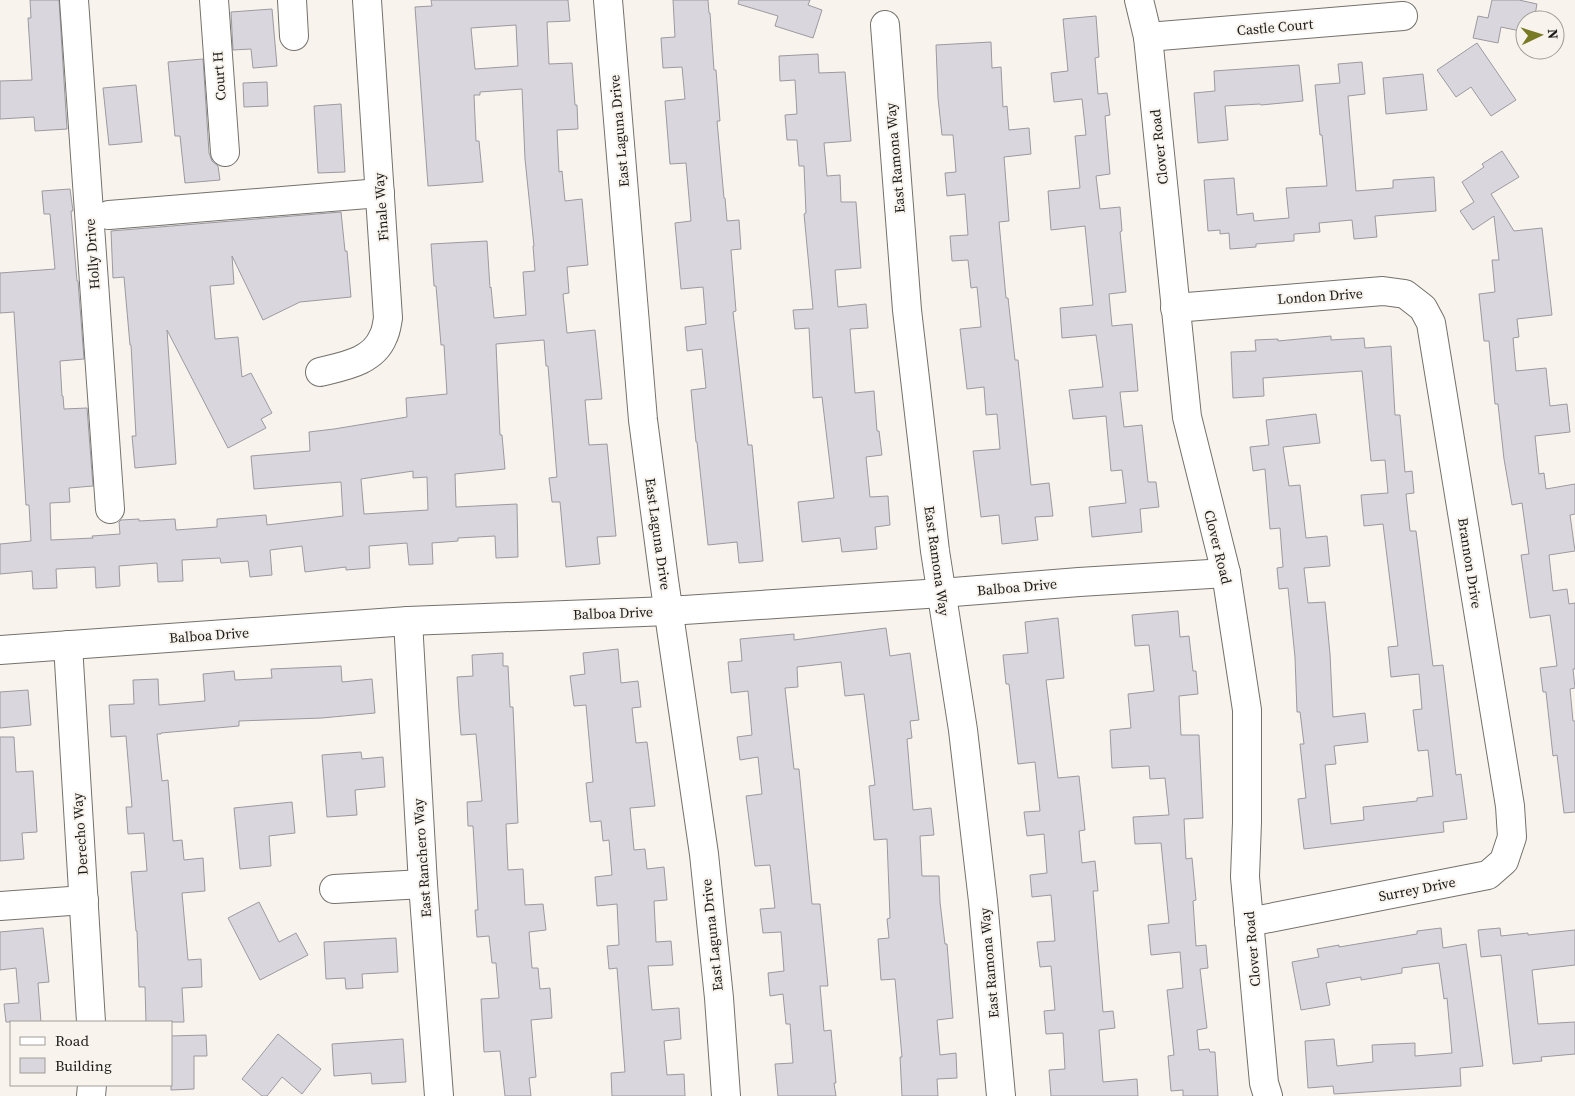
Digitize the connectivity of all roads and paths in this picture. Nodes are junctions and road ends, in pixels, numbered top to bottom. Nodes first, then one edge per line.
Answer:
1 (74, 0) edge
2 (214, 0) edge
3 (292, 0) edge
4 (367, 0) edge
5 (608, 0) edge
6 (1139, 0) edge
7 (1403, 16) dead end
8 (884, 25) dead end
9 (294, 36) dead end
10 (1148, 37) junction
11 (225, 152) dead end
12 (380, 193) junction
13 (110, 216) dead end
14 (1176, 308) junction
15 (1434, 343) joint
16 (320, 372) dead end
17 (110, 509) dead end
18 (1226, 573) junction
19 (941, 593) junction
20 (669, 612) junction
21 (408, 621) junction
22 (68, 645) junction
23 (0, 650) edge
24 (1506, 784) joint
25 (423, 884) junction
26 (334, 888) dead end
27 (84, 900) junction
28 (0, 906) edge
29 (1249, 922) junction
30 (91, 1021) edge
31 (439, 1096) edge
32 (726, 1096) edge
33 (1001, 1096) edge
34 (1268, 1096) edge

1 - 17 street, Holly Drive
2 - 11 street, Court H
3 - 9 street
4 - 12 street, Finale Way
5 - 20 street, East Laguna Drive
6 - 10 street, Clover Road
7 - 10 street, Castle Court
8 - 19 street, East Ramona Way
10 - 14 street, Clover Road
12 - 13 street, Holly Drive
12 - 16 street, Finale Way
14 - 15 street, London Drive
14 - 18 street, Clover Road
15 - 24 street, Brannon Drive
18 - 19 street, Balboa Drive
18 - 29 street, Clover Road
19 - 20 street, Balboa Drive
19 - 33 street, East Ramona Way
20 - 21 street, Balboa Drive
20 - 32 street, East Laguna Drive
21 - 22 street, Balboa Drive
21 - 25 street, East Ranchero Way
22 - 23 street, Balboa Drive
22 - 27 street, Derecho Way
24 - 29 street, Surrey Drive
25 - 26 street
25 - 31 street, East Ranchero Way
27 - 28 street
27 - 30 street, Derecho Way
29 - 34 street, Clover Road

